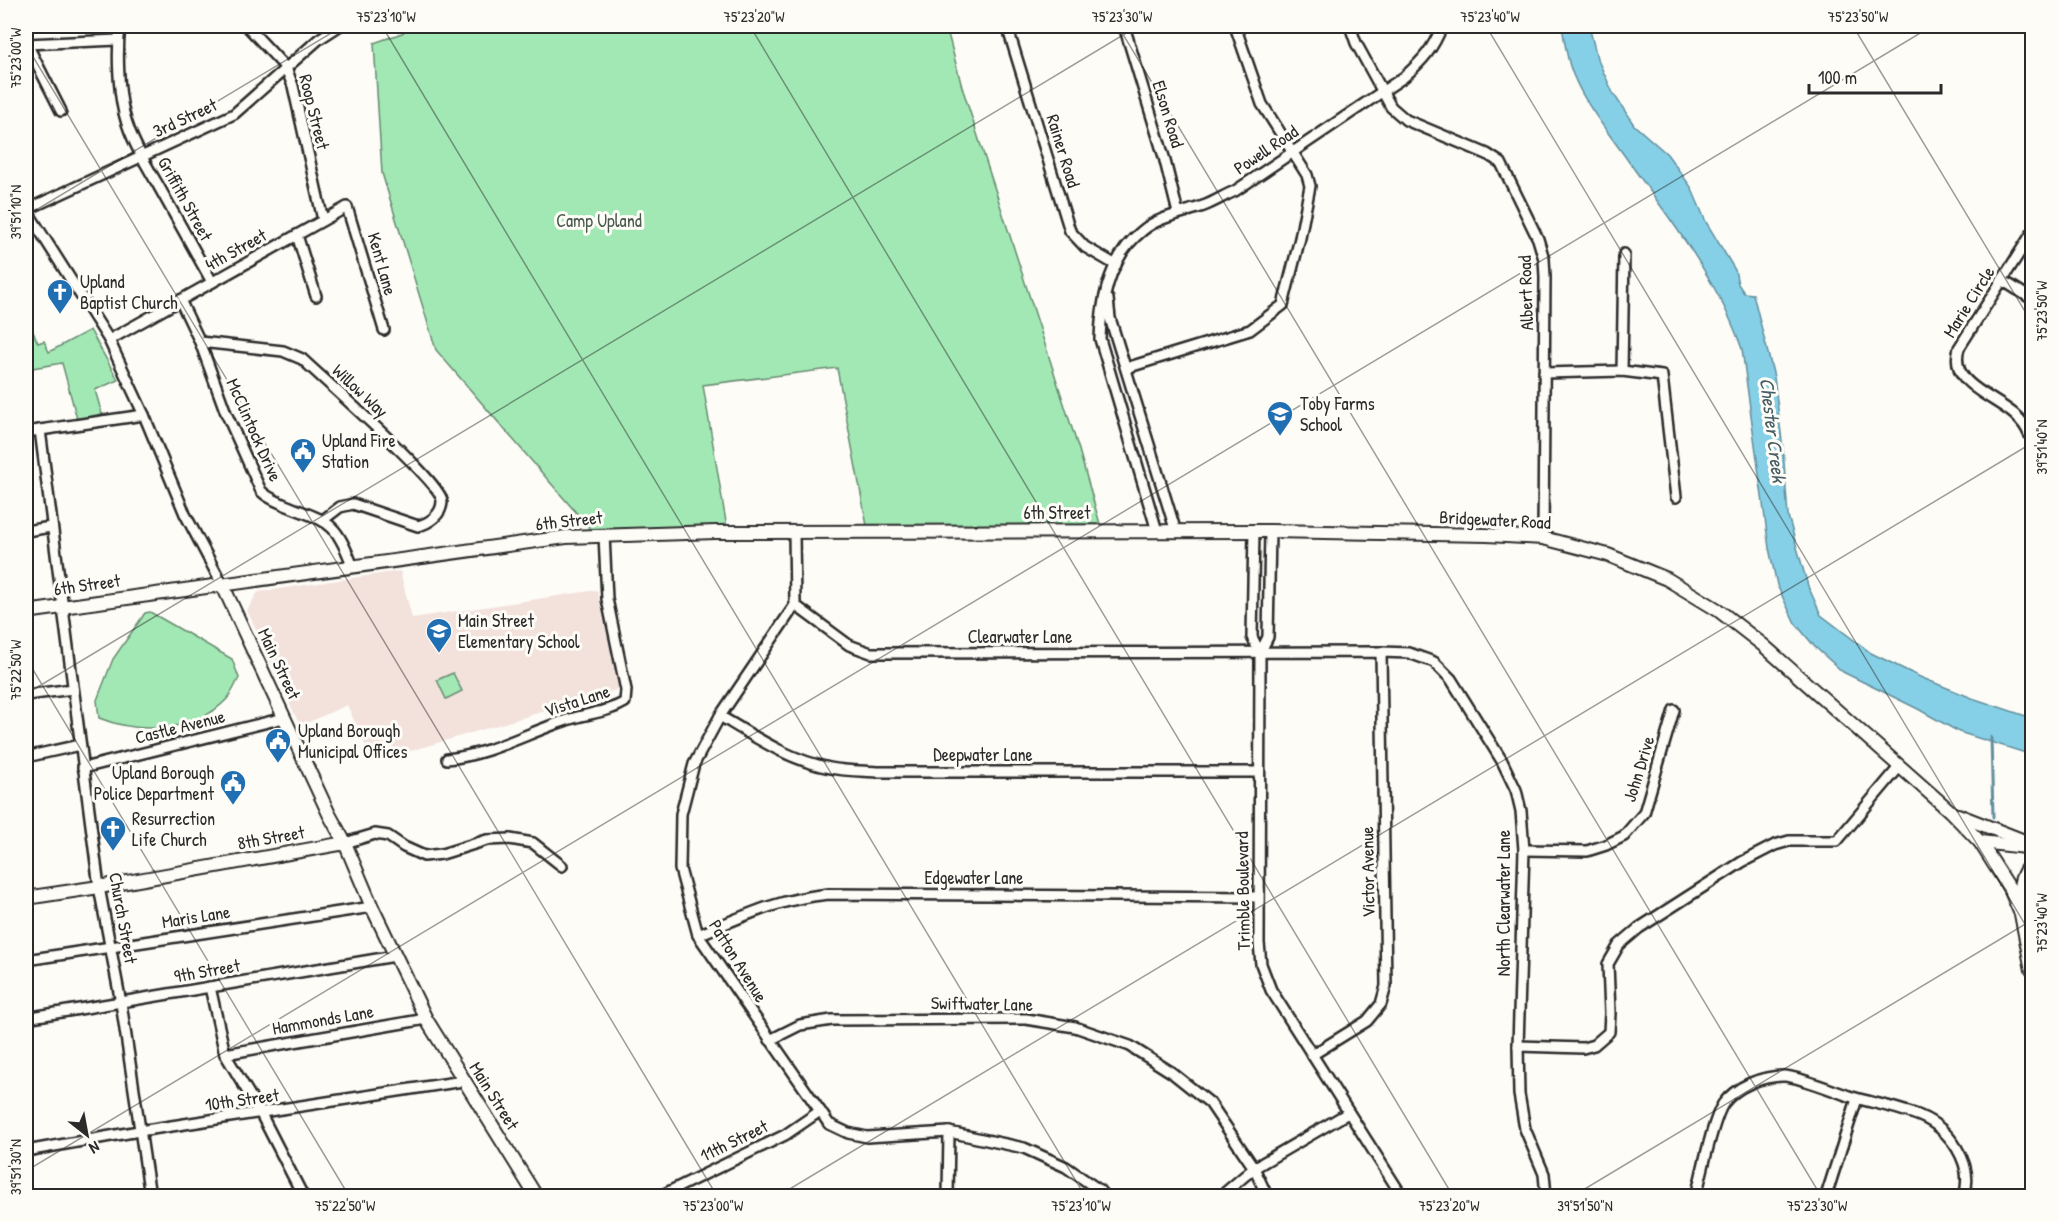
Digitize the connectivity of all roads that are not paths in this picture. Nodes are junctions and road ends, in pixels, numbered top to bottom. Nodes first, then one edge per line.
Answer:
1 (120, 26) edge
2 (247, 26) edge
3 (339, 26) edge
4 (1007, 26) edge
5 (1124, 26) edge
6 (1235, 26) edge
7 (1350, 26) edge
8 (1442, 26) edge
9 (2027, 26) edge
10 (2032, 29) edge
11 (118, 40) junction
12 (26, 44) edge
13 (286, 68) junction
14 (1382, 91) junction
15 (61, 111) dead end
16 (1292, 153) junction
17 (142, 157) junction
18 (347, 207) joint
19 (26, 209) edge
20 (1178, 213) junction
21 (323, 220) junction
22 (2032, 233) edge
23 (297, 236) junction
24 (1624, 254) dead end
25 (1116, 265) junction
26 (2002, 280) junction
27 (212, 282) junction
28 (1107, 291) junction
29 (316, 296) dead end
30 (2032, 299) edge
31 (180, 300) junction
32 (384, 330) dead end
33 (109, 340) junction
34 (200, 342) junction
35 (1126, 368) junction
36 (1622, 371) junction
37 (1544, 373) junction
38 (144, 415) junction
39 (40, 430) junction
40 (26, 432) edge
41 (2029, 434) dead end
42 (1676, 497) dead end
43 (323, 520) junction
44 (51, 527) junction
45 (26, 531) edge
46 (1122, 531) joint
47 (1157, 531) junction
48 (1254, 531) junction
49 (1270, 531) junction
50 (795, 532) junction
51 (1176, 532) junction
52 (604, 535) junction
53 (1543, 538) junction
54 (353, 567) junction
55 (223, 586) junction
56 (795, 605) junction
57 (63, 606) junction
58 (26, 612) edge
59 (1382, 652) junction
60 (1260, 653) junction
61 (72, 688) junction
62 (26, 695) edge
63 (1674, 710) dead end
64 (720, 716) junction
65 (284, 718) junction
66 (80, 745) junction
67 (26, 757) edge
68 (447, 759) dead end
69 (1900, 766) junction
70 (83, 768) junction
71 (1259, 772) junction
72 (1950, 811) junction
73 (1980, 842) junction
74 (345, 843) junction
75 (2032, 846) edge
76 (1524, 850) junction
77 (2032, 862) edge
78 (562, 866) dead end
79 (99, 887) junction
80 (1258, 897) junction
81 (26, 898) edge
82 (372, 907) junction
83 (2021, 914) junction
84 (698, 935) junction
85 (111, 947) junction
86 (395, 956) junction
87 (26, 960) edge
88 (2032, 970) edge
89 (210, 987) junction
90 (121, 1003) junction
91 (26, 1018) edge
92 (426, 1019) junction
93 (770, 1040) junction
94 (1518, 1046) junction
95 (225, 1054) junction
96 (1312, 1055) junction
97 (463, 1082) junction
98 (1857, 1099) junction
99 (820, 1111) junction
100 (1348, 1113) junction
101 (261, 1114) junction
102 (140, 1131) junction
103 (949, 1132) junction
104 (26, 1151) edge
105 (1254, 1168) junction
106 (150, 1197) edge
107 (303, 1197) edge
108 (536, 1197) edge
109 (660, 1197) edge
110 (948, 1197) edge
111 (1104, 1197) edge
112 (1221, 1197) edge
113 (1267, 1197) edge
114 (1402, 1197) edge
115 (1546, 1197) edge
116 (1696, 1197) edge
117 (1826, 1197) edge
118 (1964, 1197) edge

1 - 11 street, Griffith Street
2 - 13 street, Roop Street
3 - 13 street, 3rd Street
4 - 25 street, Rainer Road
5 - 20 street, Elson Road
6 - 16 street
7 - 14 street, Albert Road
8 - 14 street, Powell Road
9 - 10 street
11 - 12 street
11 - 17 street, Griffith Street
12 - 15 street
13 - 17 street, 3rd Street
13 - 21 street, Roop Street
14 - 16 street, Powell Road
14 - 37 street, Albert Road
16 - 20 street, Powell Road
16 - 35 street
17 - 19 street, 3rd Street
17 - 27 street, Griffith Street
18 - 21 street, 4th Street
18 - 32 street, Kent Lane
19 - 33 street, Main Street
20 - 25 street, Powell Road
21 - 23 street, 4th Street
22 - 26 street, Marie Circle
23 - 27 street, 4th Street
23 - 29 street
24 - 36 street
25 - 28 street, Powell Road
26 - 30 street
26 - 41 street, Marie Circle
27 - 31 street, 4th Street
28 - 35 street, Powell Road
28 - 47 street, Powell Road
31 - 33 street, 4th Street
31 - 34 street, McClintock Drive
33 - 38 street, Main Street
34 - 43 street, McClintock Drive
34 - 43 street, Willow Way
35 - 51 street, Powell Road
36 - 37 street
36 - 42 street
37 - 53 street, Albert Road
38 - 39 street
38 - 55 street, Main Street
39 - 40 street
39 - 44 street, Church Street
43 - 54 street, McClintock Drive
44 - 45 street
44 - 57 street, Church Street
46 - 47 street, Bridgewater Road
46 - 50 street, 6th Street
47 - 51 street, Bridgewater Road
48 - 49 street, Bridgewater Road
48 - 51 street, Bridgewater Road
48 - 60 street, Trimble Boulevard
49 - 53 street, Bridgewater Road
49 - 60 street, Trimble Boulevard
50 - 52 street, 6th Street
50 - 56 street
52 - 54 street, 6th Street
52 - 68 street, Vista Lane
53 - 69 street, Bridgewater Road
54 - 55 street, 6th Street
55 - 57 street, 6th Street
55 - 65 street, Main Street
56 - 60 street, Clearwater Lane
56 - 64 street, Patton Avenue
57 - 58 street, 6th Street
57 - 61 street, Church Street
59 - 60 street, North Clearwater Lane
59 - 76 street, North Clearwater Lane
59 - 96 street, Victor Avenue
60 - 71 street, Trimble Boulevard
61 - 62 street
61 - 66 street, Church Street
63 - 76 street, John Drive
64 - 71 street, Deepwater Lane
64 - 84 street, Patton Avenue
65 - 70 street, Castle Avenue
65 - 74 street, Main Street
66 - 67 street
66 - 70 street, Church Street
69 - 72 street, Bridgewater Road
69 - 94 street
70 - 79 street, Church Street
71 - 80 street, Trimble Boulevard
72 - 73 street, Bridgewater Road
72 - 75 street
73 - 75 street
73 - 83 street, Bridgewater Road
74 - 78 street
74 - 79 street, 8th Street
74 - 82 street, Main Street
76 - 94 street, North Clearwater Lane
77 - 83 street
79 - 81 street, 8th Street
79 - 85 street, Church Street
80 - 84 street, Edgewater Lane
80 - 96 street, Trimble Boulevard
82 - 85 street, Maris Lane
82 - 86 street, Main Street
83 - 88 street
84 - 93 street, Patton Avenue
85 - 87 street, Maris Lane
85 - 90 street, Church Street
86 - 89 street, 9th Street
86 - 92 street, Main Street
89 - 90 street, 9th Street
89 - 95 street
90 - 91 street, 9th Street
90 - 102 street, Church Street
92 - 95 street, Hammonds Lane
92 - 97 street, Main Street
93 - 99 street, Patton Avenue
93 - 105 street, Swiftwater Lane
94 - 115 street, North Clearwater Lane
95 - 101 street
96 - 100 street, Trimble Boulevard
97 - 101 street, 10th Street
97 - 108 street, Main Street
98 - 116 street
98 - 117 street
98 - 118 street
99 - 103 street, Patton Avenue
99 - 109 street, 11th Street
100 - 105 street
100 - 114 street, Trimble Boulevard
101 - 102 street, 10th Street
101 - 107 street
102 - 104 street, 10th Street
102 - 106 street, Church Street
103 - 110 street
103 - 111 street, Patton Avenue
105 - 112 street
105 - 113 street, Swiftwater Lane

